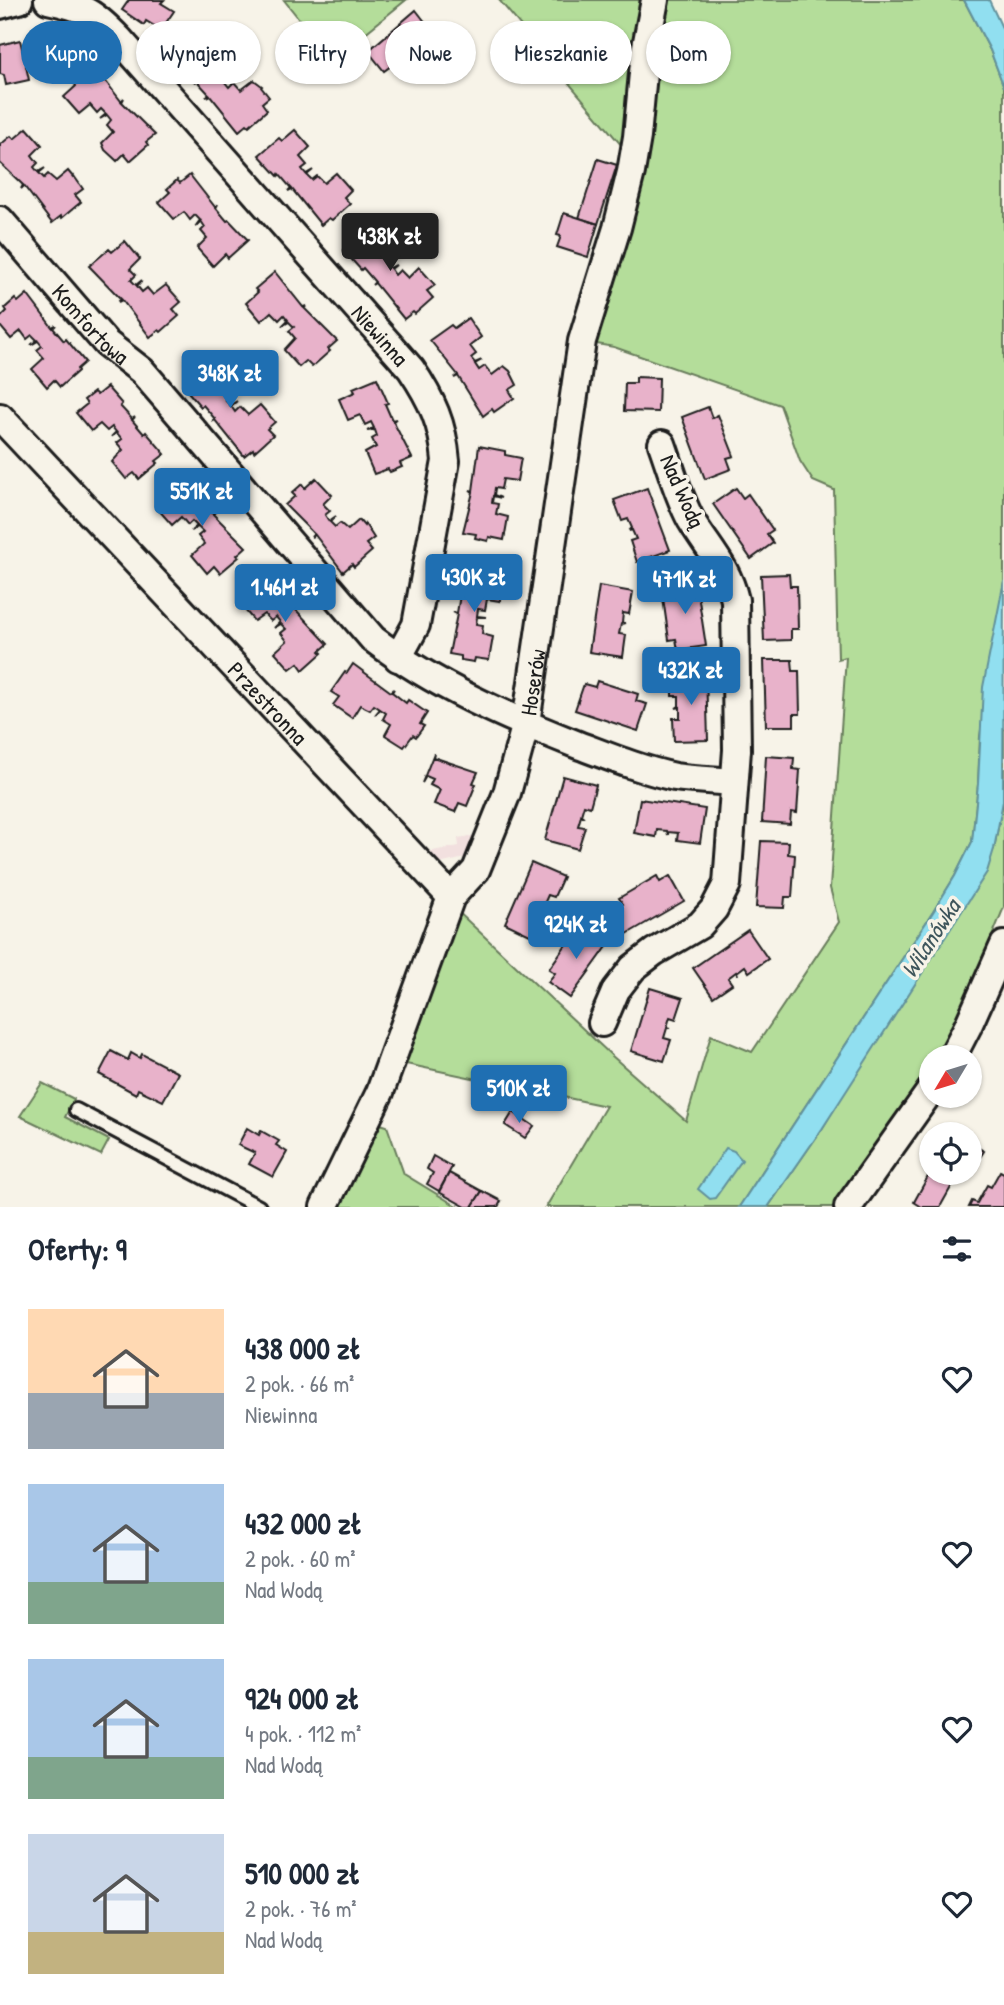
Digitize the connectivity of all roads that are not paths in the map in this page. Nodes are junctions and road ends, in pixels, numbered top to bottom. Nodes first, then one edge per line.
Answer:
1 (19, 0) edge
2 (48, 0) edge
3 (655, 0) edge
4 (0, 5) edge
5 (0, 220) edge
6 (0, 417) edge
7 (662, 444) dead end
8 (398, 658) junction
9 (526, 723) junction
10 (734, 782) junction
11 (452, 897) junction
12 (1004, 947) edge
13 (603, 1023) dead end
14 (958, 1045) edge
15 (919, 1107) edge
16 (76, 1110) dead end
17 (259, 1207) edge
18 (324, 1207) edge
19 (848, 1207) edge

1 - 4 street
2 - 8 street, Niewinna
3 - 9 street, Hoserów
5 - 8 street, Komfortowa
6 - 11 street, Przestronna
7 - 10 street, Nad Wodą
8 - 9 street, Komfortowa
9 - 10 street
9 - 11 street, Hoserów
10 - 13 street, Nad Wodą
11 - 18 street, Hoserów
12 - 14 street
15 - 19 street
16 - 17 lane

